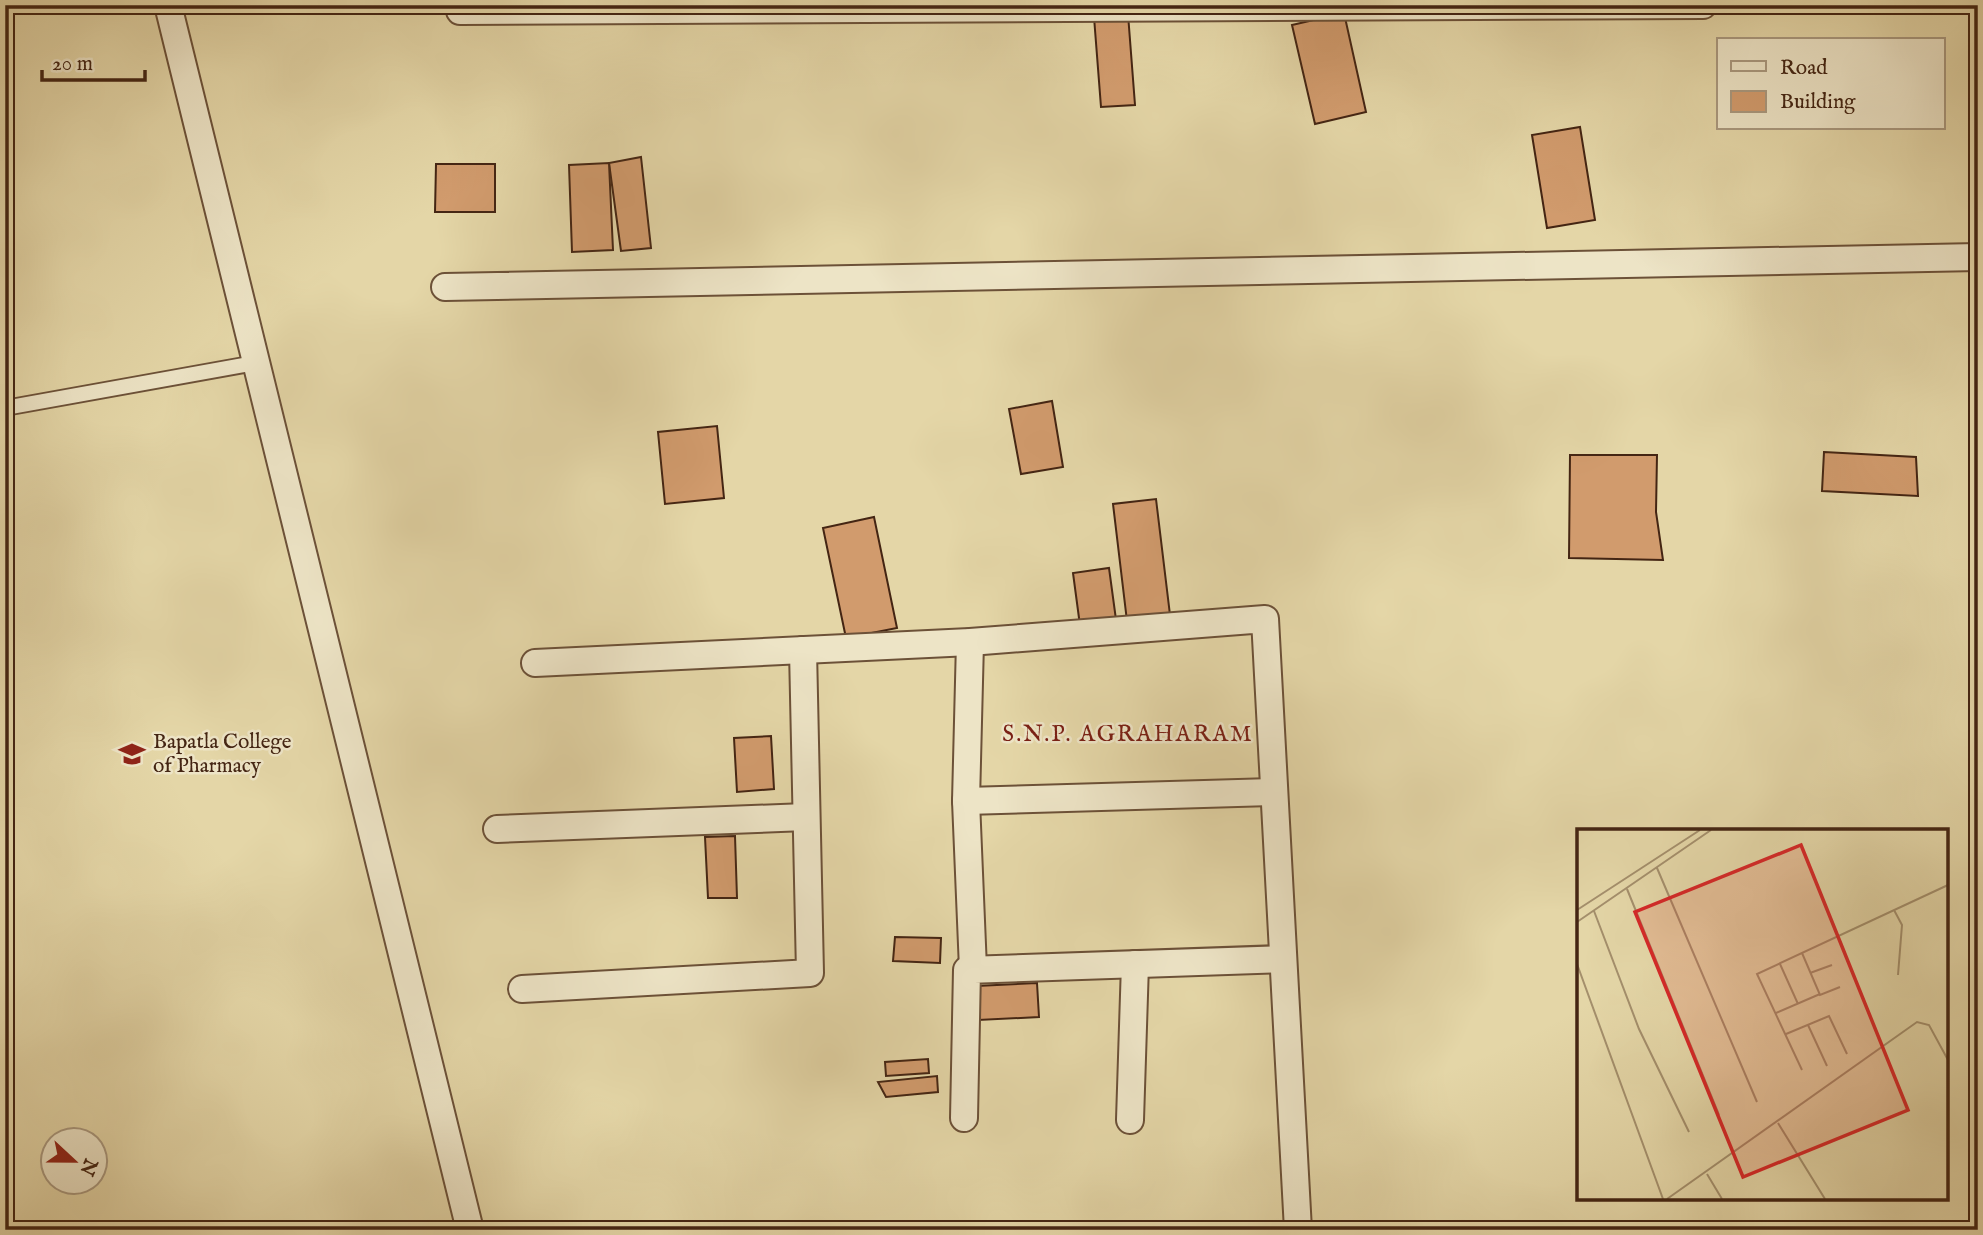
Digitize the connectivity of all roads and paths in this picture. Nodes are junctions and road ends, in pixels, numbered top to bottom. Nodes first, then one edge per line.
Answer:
1 (169, 5) edge
2 (1703, 5) edge
3 (460, 11) dead end
4 (1978, 257) edge
5 (445, 287) dead end
6 (255, 363) junction
7 (5, 408) edge
8 (970, 642) junction
9 (803, 650) junction
10 (535, 663) dead end
11 (1273, 792) junction
12 (966, 801) junction
13 (806, 817) junction
14 (497, 828) dead end
15 (1283, 959) junction
16 (1135, 964) junction
17 (973, 969) junction
18 (522, 989) dead end
19 (964, 1118) dead end
20 (1130, 1121) dead end
21 (470, 1230) edge
22 (1298, 1230) edge

1 - 6 street
2 - 3 street
4 - 5 street
6 - 7 lane
6 - 21 street
8 - 9 street
8 - 11 street
8 - 12 street
9 - 10 street
9 - 13 street
11 - 12 street
11 - 15 street
12 - 17 street
13 - 14 street
13 - 18 street
15 - 16 street
15 - 22 street
16 - 17 street
16 - 20 street
17 - 19 street

